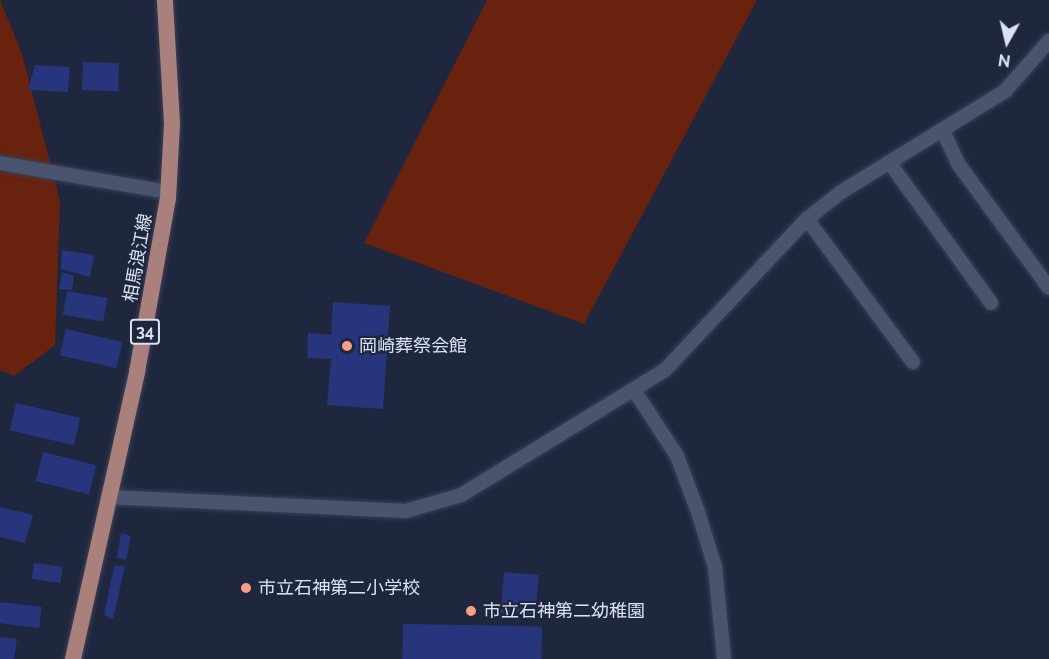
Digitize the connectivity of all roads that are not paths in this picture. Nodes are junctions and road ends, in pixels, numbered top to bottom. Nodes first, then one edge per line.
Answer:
1 (165, 0) edge
2 (1049, 41) edge
3 (943, 131) junction
4 (888, 162) junction
5 (0, 163) edge
6 (168, 192) junction
7 (807, 219) junction
8 (1049, 288) edge
9 (991, 303) dead end
10 (913, 362) dead end
11 (634, 390) junction
12 (108, 497) junction
13 (73, 659) edge
14 (724, 659) edge

1 - 6 main road, 相馬浪江線 / 34
2 - 3 street
3 - 4 street
3 - 8 street
4 - 7 street
4 - 9 street
5 - 6 street
6 - 12 main road, 相馬浪江線 / 34
7 - 10 street
7 - 11 street
11 - 12 street
11 - 14 street
12 - 13 main road, 相馬浪江線 / 34

